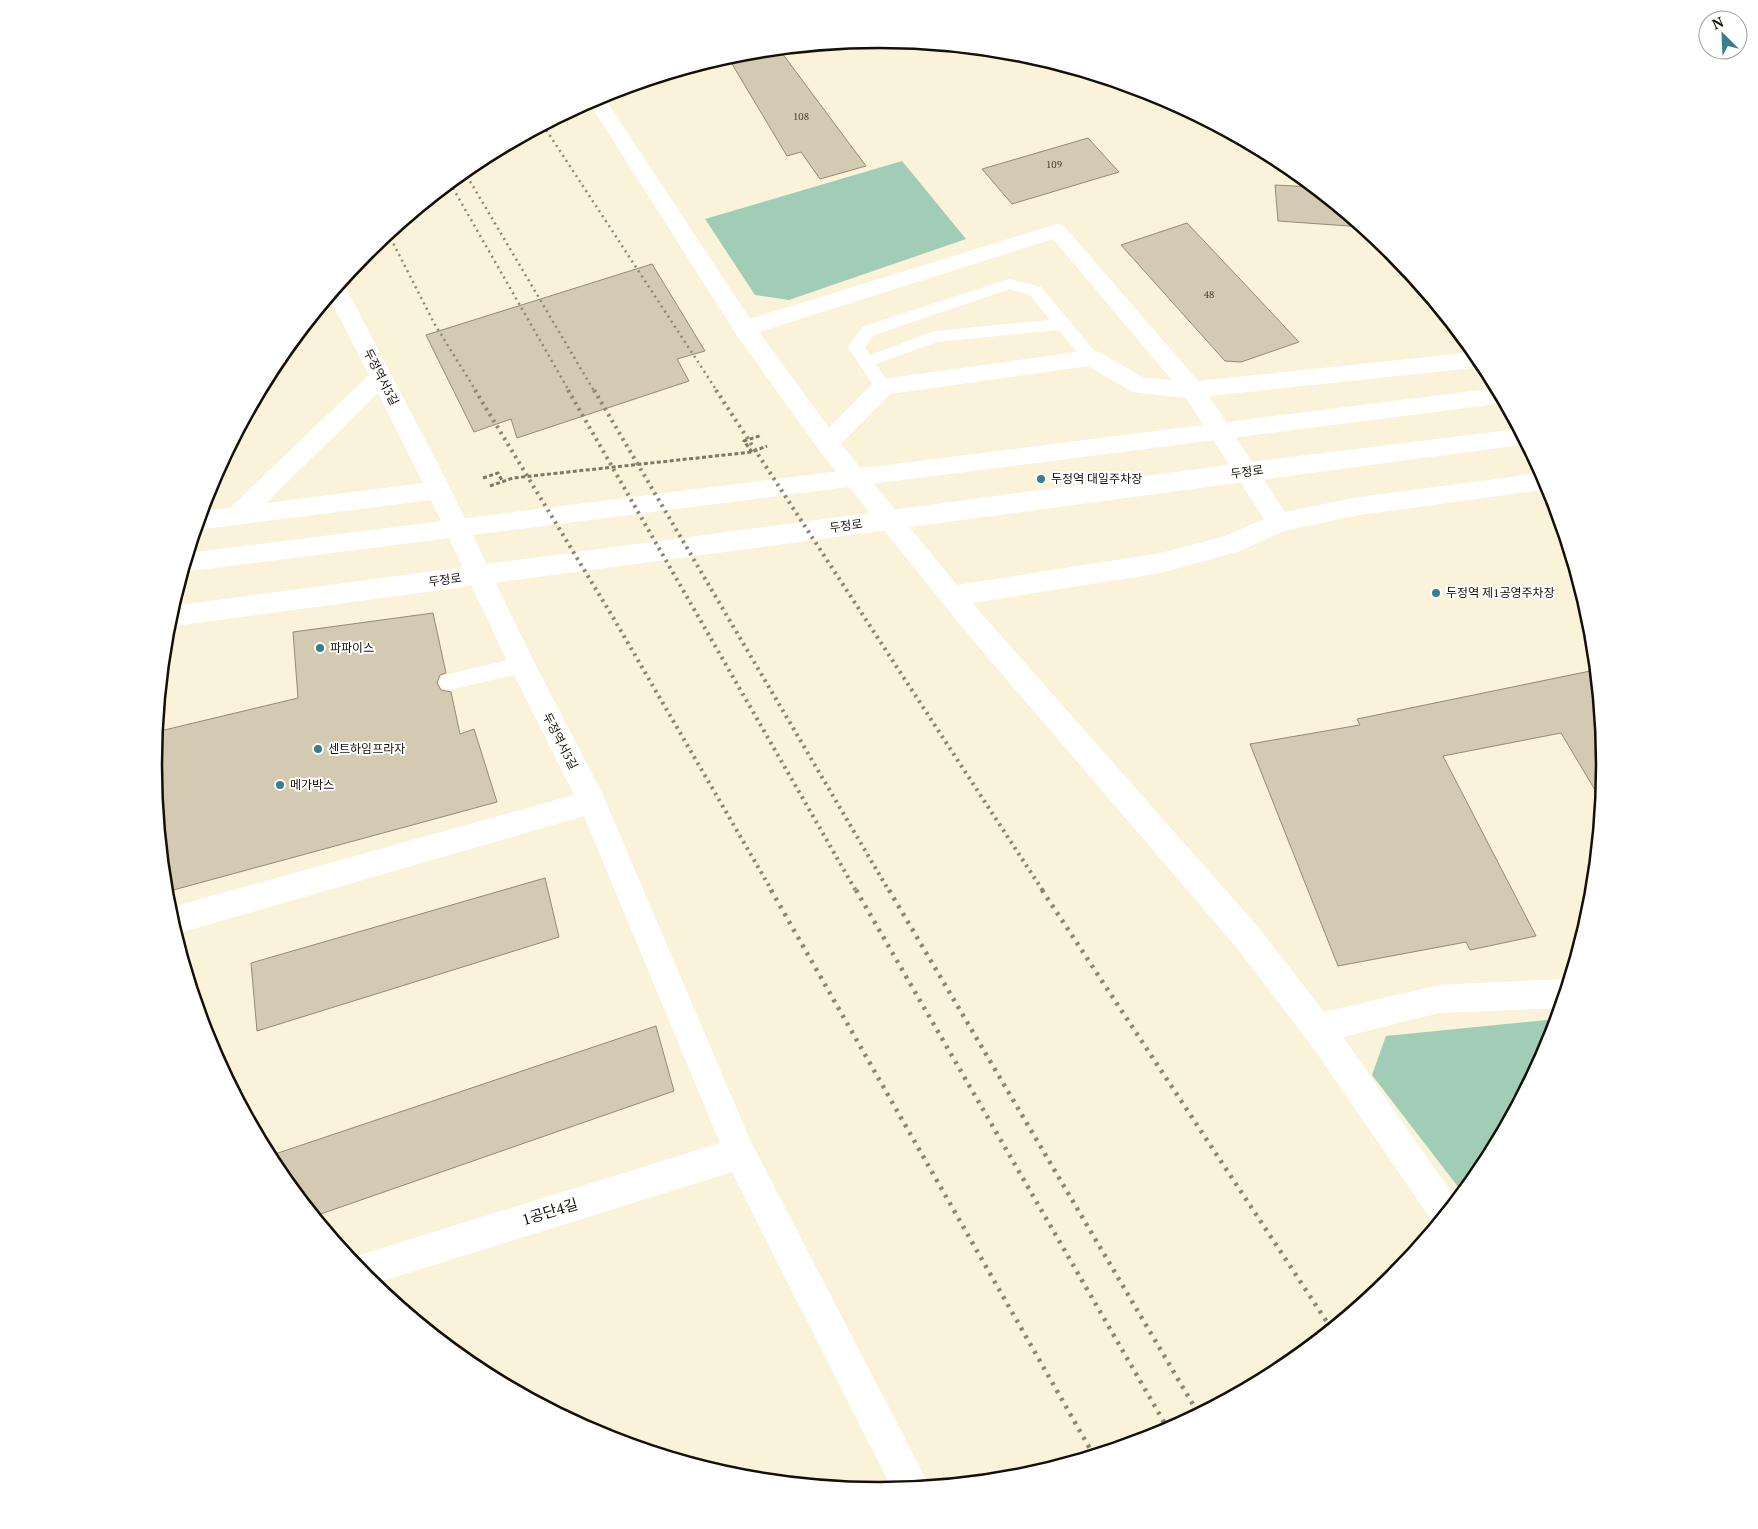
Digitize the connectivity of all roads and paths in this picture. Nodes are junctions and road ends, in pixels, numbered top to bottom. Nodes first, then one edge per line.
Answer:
1 (599, 105) edge
2 (339, 293) edge
3 (1062, 324) junction
4 (744, 329) junction
5 (1091, 358) junction
6 (1471, 360) edge
7 (866, 362) junction
8 (381, 377) junction
9 (883, 387) junction
10 (1193, 390) junction
11 (1494, 397) edge
12 (762, 435) dead end
13 (1517, 438) edge
14 (827, 444) junction
15 (767, 446) dead end
16 (752, 452) junction
17 (483, 478) dead end
18 (503, 482) junction
19 (1538, 482) edge
20 (490, 486) dead end
21 (439, 490) junction
22 (237, 516) junction
23 (205, 520) edge
24 (1279, 523) junction
25 (191, 561) edge
26 (951, 596) junction
27 (178, 615) edge
28 (522, 665) junction
29 (448, 682) dead end
30 (592, 802) junction
31 (179, 919) edge
32 (1559, 993) edge
33 (1319, 1028) junction
34 (740, 1153) junction
35 (1442, 1208) edge
36 (369, 1268) edge
37 (908, 1481) edge

1 - 4 street
2 - 8 street, 두정역서3길
3 - 5 lane
3 - 7 lane
3 - 7 lane
4 - 10 street
4 - 14 street
5 - 9 street
5 - 10 street
6 - 10 street
7 - 9 lane
8 - 21 street, 두정역서3길
8 - 22 street
9 - 14 street
10 - 24 street
11 - 25 street
12 - 16 path
13 - 27 street, 두정로
14 - 26 street
15 - 16 path
16 - 18 path
17 - 18 path
18 - 20 path
19 - 24 street
21 - 22 street
21 - 28 street, 두정역서3길
22 - 23 street
24 - 26 street
26 - 33 street
28 - 29 lane
28 - 30 street, 두정역서3길
30 - 31 street
30 - 34 street, 두정역서3길
32 - 33 street
33 - 35 street
34 - 36 street, 1공단4길
34 - 37 street, 두정역서3길

